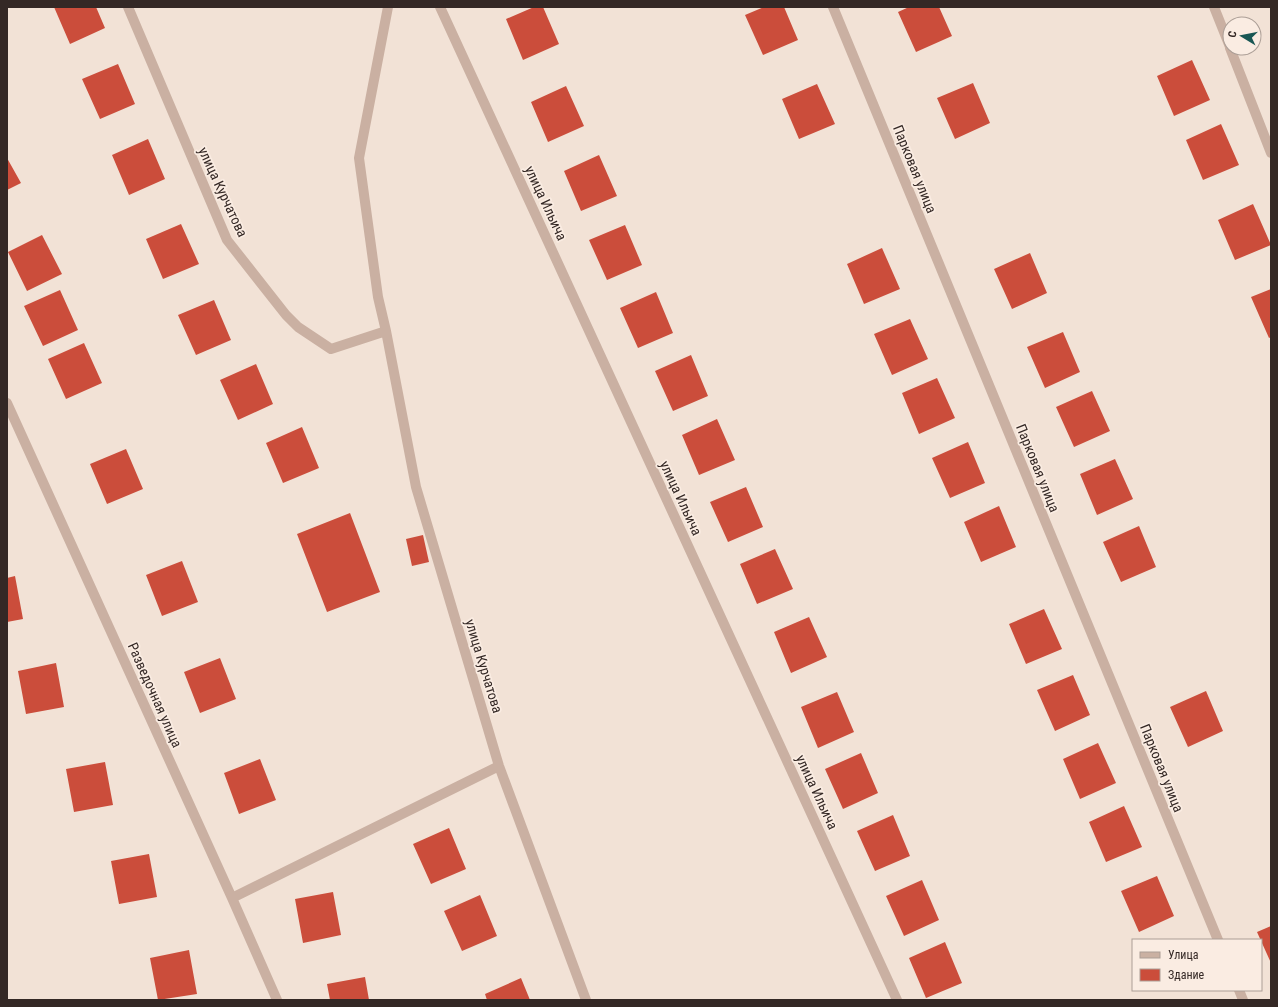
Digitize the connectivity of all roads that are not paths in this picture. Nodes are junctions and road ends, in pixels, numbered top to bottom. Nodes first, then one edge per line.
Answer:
1 (128, 7) edge
2 (388, 7) edge
3 (440, 7) edge
4 (833, 7) edge
5 (1214, 7) edge
6 (1222, 28) edge
7 (1233, 56) edge
8 (1271, 153) edge
9 (386, 331) junction
10 (7, 403) edge
11 (499, 766) junction
12 (232, 898) junction
13 (1218, 939) edge
14 (277, 1000) edge
15 (586, 1000) edge
16 (897, 1000) edge

1 - 9 street, улица Курчатова
2 - 9 street, улица Курчатова
3 - 16 street, улица Ильича
4 - 13 street, Парковая улица
5 - 6 street
7 - 8 street
9 - 11 street, улица Курчатова
10 - 12 street, Разведочная улица
11 - 12 street
11 - 15 street, улица Курчатова
12 - 14 street, Разведочная улица

